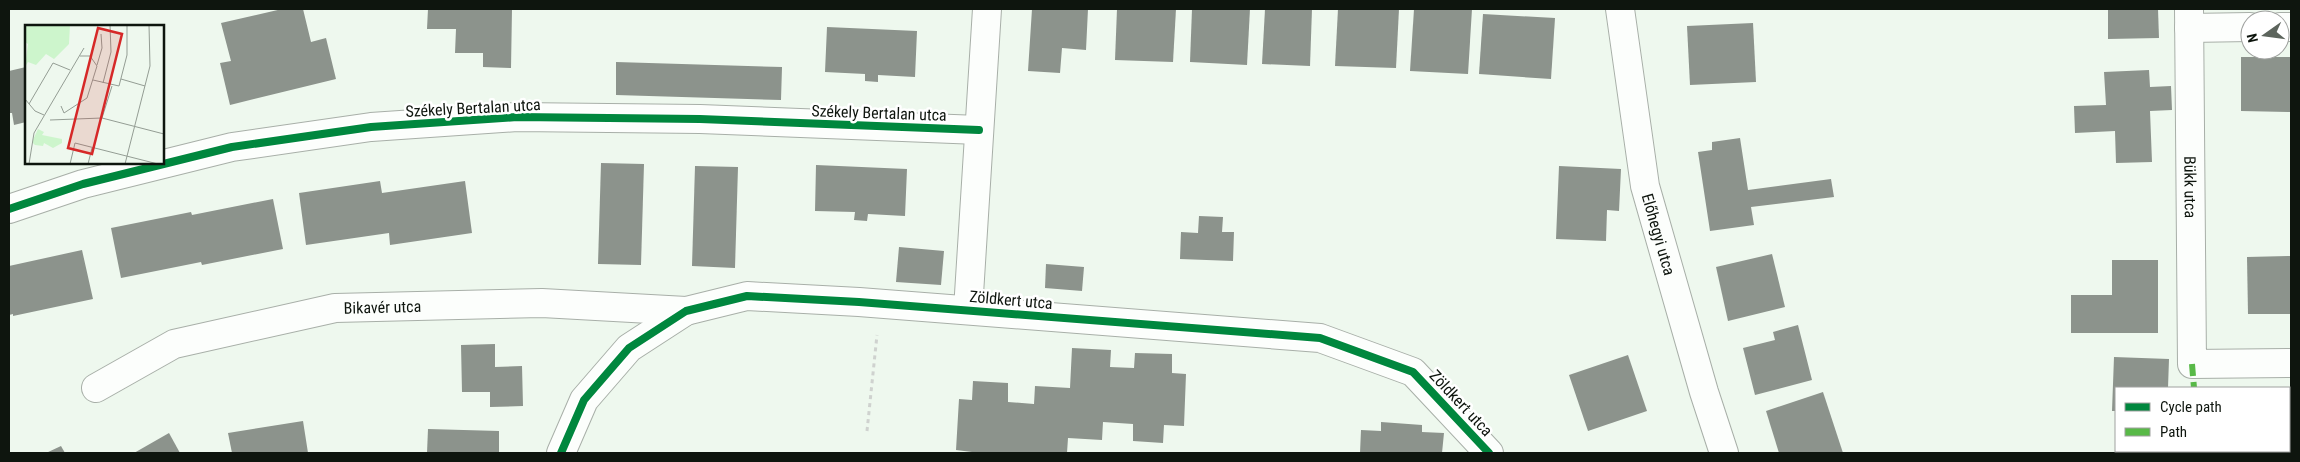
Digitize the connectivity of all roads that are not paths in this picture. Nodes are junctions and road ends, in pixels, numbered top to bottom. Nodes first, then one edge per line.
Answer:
1 (987, 9) edge
2 (1620, 9) edge
3 (2189, 18) edge
4 (2240, 26) edge
5 (979, 130) junction
6 (164, 164) edge
7 (164, 164) edge
8 (9, 208) edge
9 (968, 310) junction
10 (686, 311) junction
11 (2291, 363) edge
12 (96, 388) dead end
13 (561, 453) edge
14 (1489, 453) edge
15 (1724, 453) edge

1 - 5 street
2 - 15 street, Előhegyi utca
3 - 4 street
3 - 11 street, Bükk utca
5 - 6 street, Székely Bertalan utca
5 - 9 street
7 - 8 street, Székely Bertalan utca
9 - 10 street, Zöldkert utca
9 - 14 street, Zöldkert utca
10 - 12 street, Bikavér utca
10 - 13 street, Zöldkert utca

